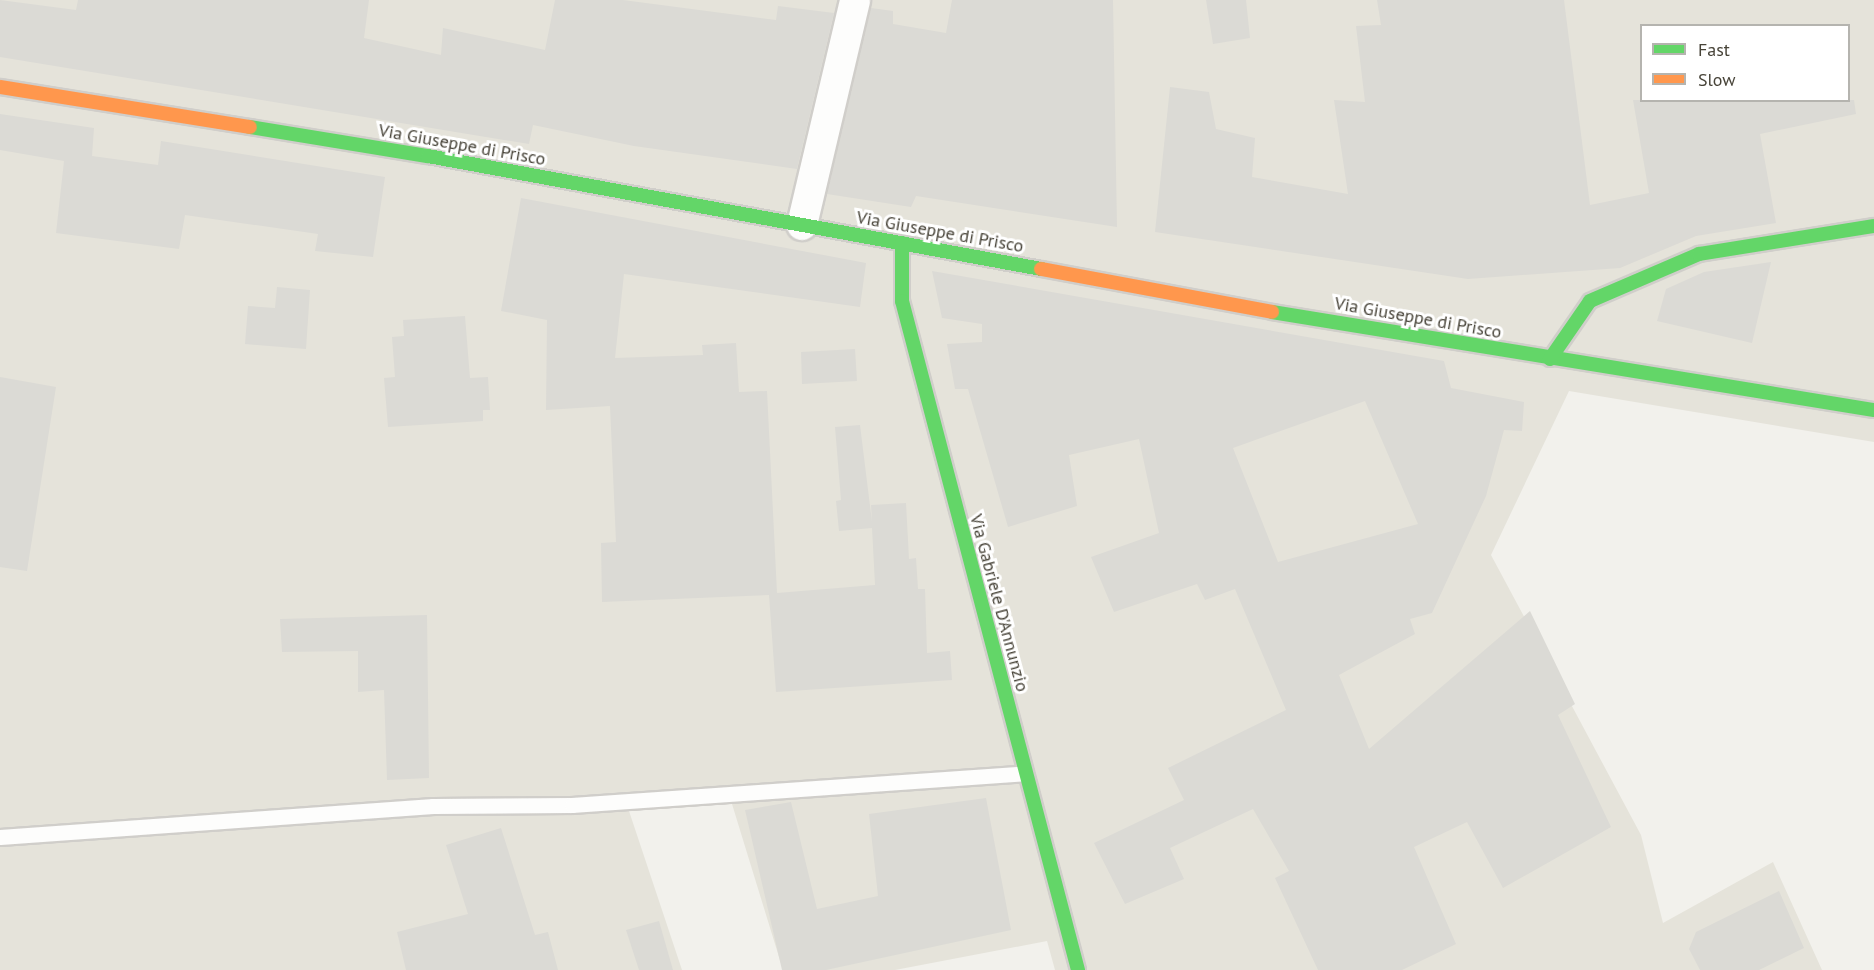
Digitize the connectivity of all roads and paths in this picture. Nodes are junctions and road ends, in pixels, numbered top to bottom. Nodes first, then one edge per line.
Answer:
1 (855, 0) edge
2 (0, 87) edge
3 (801, 225) junction
4 (1874, 226) edge
5 (902, 243) junction
6 (1550, 358) junction
7 (1874, 410) edge
8 (1024, 773) junction
9 (0, 837) edge
10 (1078, 970) edge

1 - 3 street
2 - 3 main road, Via Giuseppe di Prisco
3 - 5 main road, Via Giuseppe di Prisco
4 - 6 main road
5 - 6 main road, Via Giuseppe di Prisco
5 - 8 main road, Via Gabriele D'Annunzio
6 - 7 main road, Via Giuseppe di Prisco
8 - 9 lane
8 - 10 main road, Via Gabriele D'Annunzio

